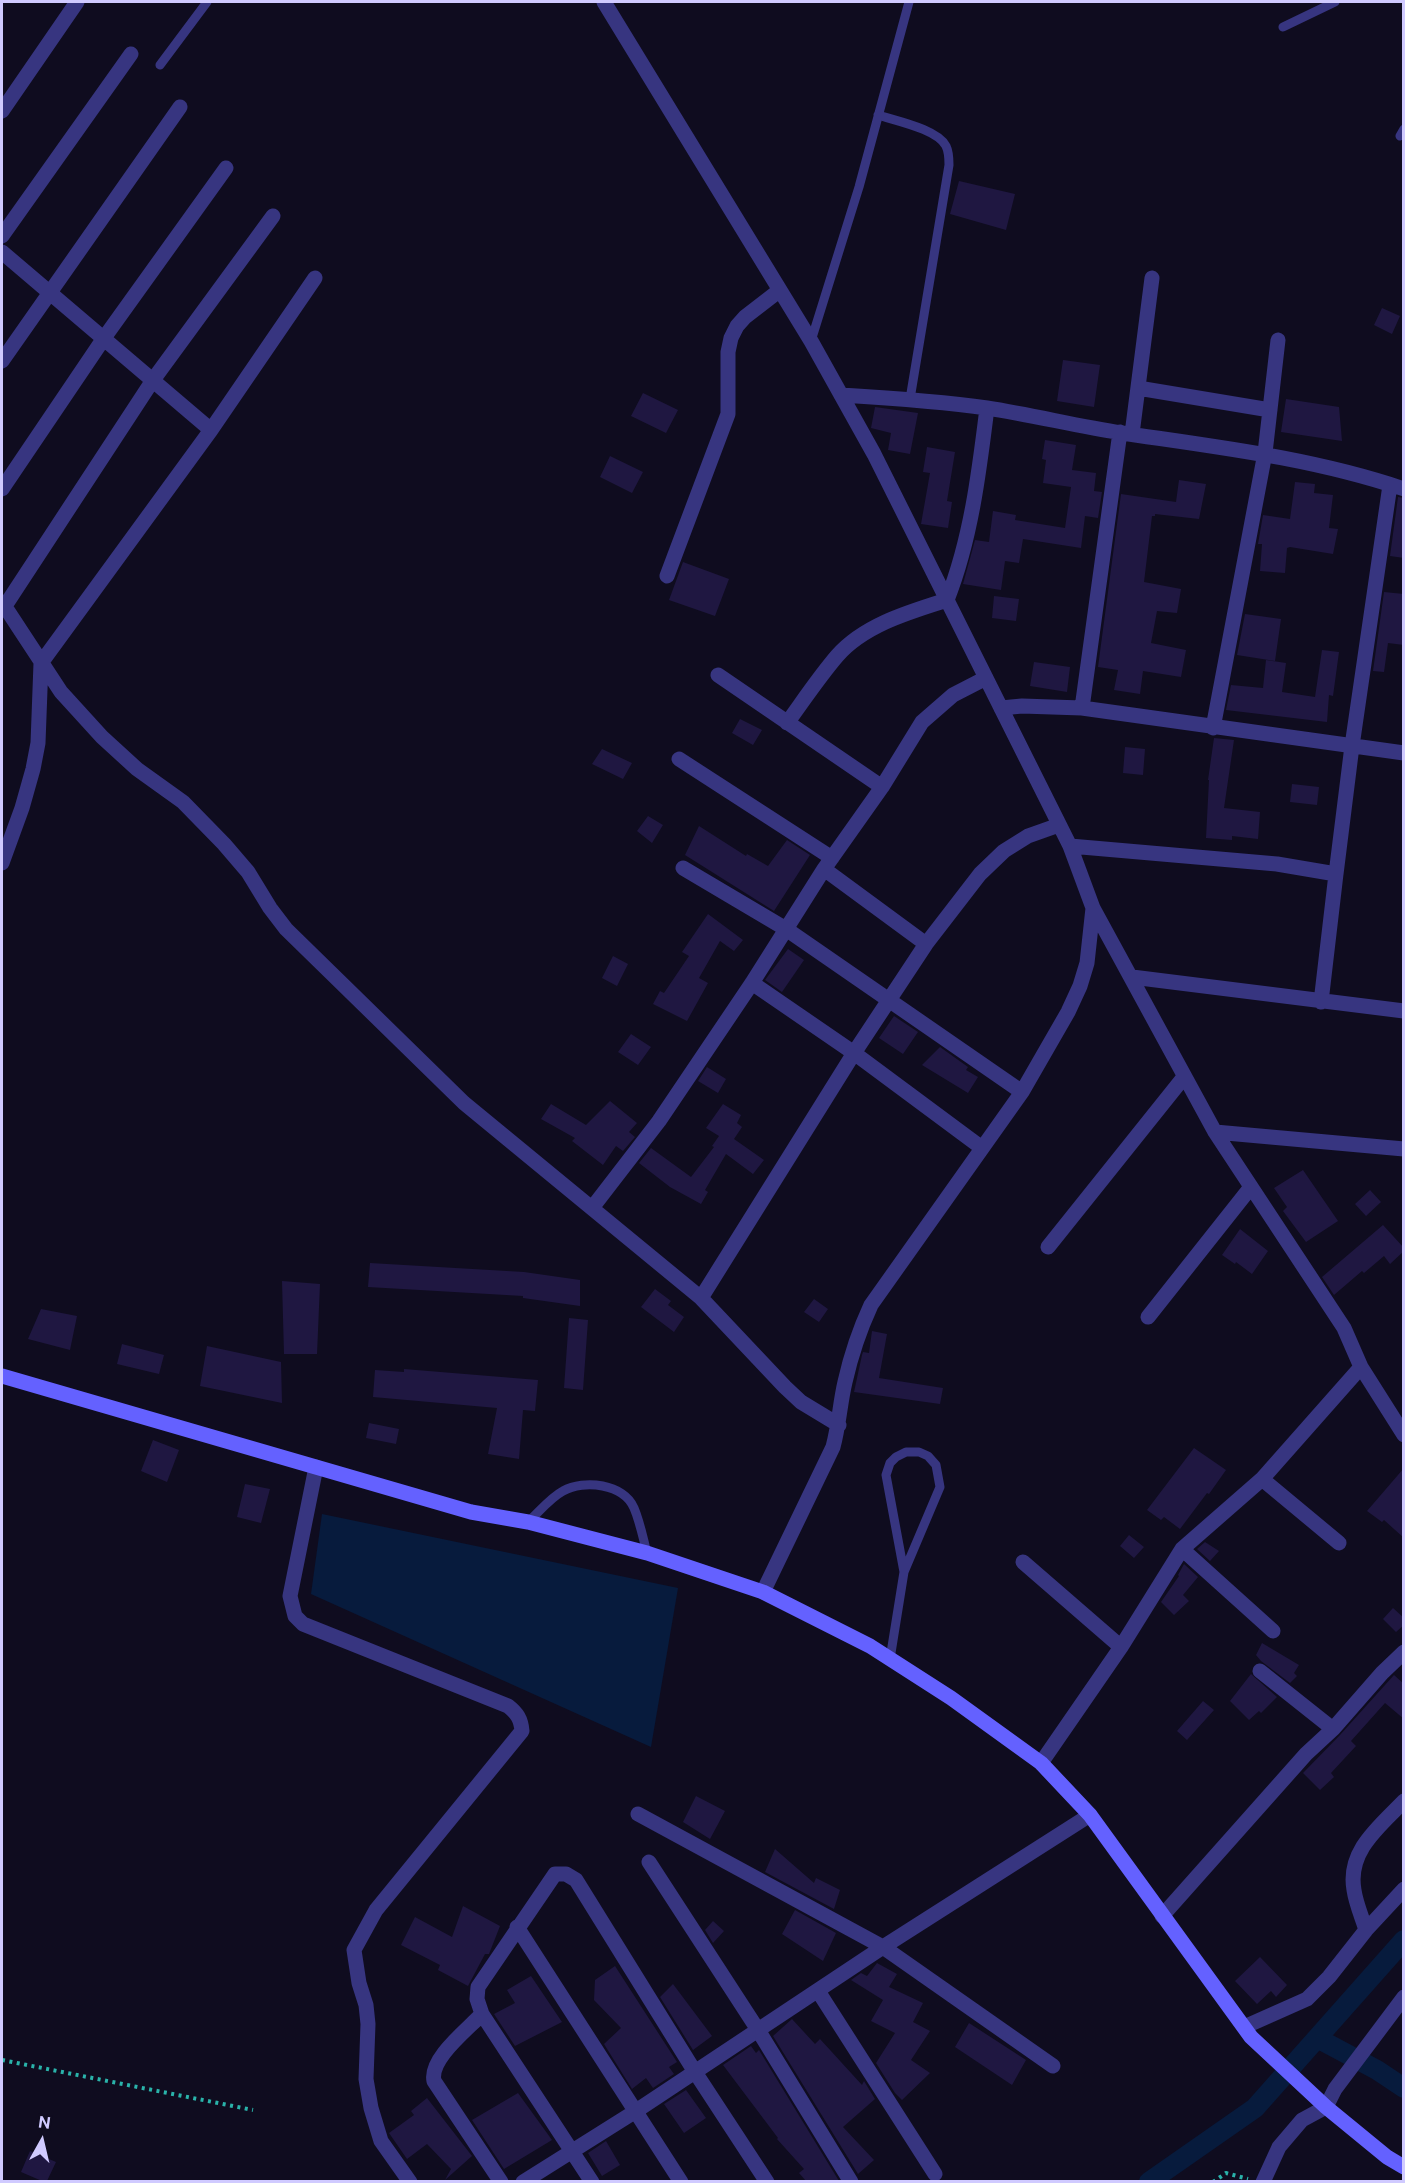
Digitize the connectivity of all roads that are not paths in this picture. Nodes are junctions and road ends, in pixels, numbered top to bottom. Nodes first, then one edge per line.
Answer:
1 (77, 2) edge
2 (207, 2) edge
3 (604, 2) edge
4 (909, 2) edge
5 (1335, 2) edge
6 (1283, 27) dead end
7 (131, 54) dead end
8 (160, 65) dead end
9 (180, 107) dead end
10 (2, 111) edge
11 (878, 115) junction
12 (226, 168) dead end
13 (273, 216) dead end
14 (2, 236) edge
15 (2, 252) edge
16 (315, 278) dead end
17 (1152, 278) dead end
18 (780, 290) junction
19 (49, 292) junction
20 (104, 338) junction
21 (1278, 340) dead end
22 (811, 341) junction
23 (2, 361) edge
24 (153, 380) junction
25 (1138, 388) junction
26 (841, 395) junction
27 (910, 399) junction
28 (987, 408) junction
29 (1270, 410) junction
30 (211, 430) junction
31 (1126, 433) junction
32 (1265, 453) junction
33 (1397, 487) edge
34 (2, 489) edge
35 (667, 576) dead end
36 (947, 600) junction
37 (3, 604) edge
38 (41, 663) junction
39 (718, 675) dead end
40 (986, 678) junction
41 (1001, 708) junction
42 (1082, 708) junction
43 (787, 723) junction
44 (1213, 728) junction
45 (1352, 746) junction
46 (1404, 753) edge
47 (679, 759) dead end
48 (882, 787) junction
49 (1059, 825) junction
50 (1070, 846) junction
51 (2, 863) edge
52 (828, 863) junction
53 (683, 868) dead end
54 (1336, 874) junction
55 (1093, 908) junction
56 (786, 929) junction
57 (926, 944) junction
58 (1132, 977) junction
59 (752, 983) junction
60 (889, 999) junction
61 (1321, 1002) junction
62 (1404, 1011) edge
63 (854, 1053) junction
64 (1184, 1077) junction
65 (1022, 1092) junction
66 (1215, 1132) junction
67 (982, 1148) junction
68 (1401, 1152) edge
69 (1251, 1188) junction
70 (592, 1208) junction
71 (1048, 1247) dead end
72 (701, 1298) junction
73 (1148, 1317) dead end
74 (1361, 1367) junction
75 (2, 1376) edge
76 (839, 1425) junction
77 (1404, 1435) edge
78 (316, 1467) junction
79 (1262, 1479) junction
80 (528, 1522) junction
81 (1339, 1543) dead end
82 (1182, 1549) junction
83 (647, 1553) junction
84 (1023, 1562) dead end
85 (904, 1572) junction
86 (763, 1592) junction
87 (1273, 1631) dead end
88 (1121, 1647) junction
89 (1404, 1652) edge
90 (890, 1659) junction
91 (1260, 1671) dead end
92 (1333, 1729) junction
93 (1041, 1763) junction
94 (1404, 1801) edge
95 (638, 1814) dead end
96 (1090, 1815) junction
97 (649, 1862) dead end
98 (1404, 1888) edge
99 (1162, 1916) junction
100 (517, 1927) junction
101 (1366, 1930) junction
102 (883, 1947) junction
103 (818, 1991) junction
104 (1404, 1997) edge
105 (482, 2014) junction
106 (758, 2030) junction
107 (1247, 2032) junction
108 (1053, 2066) dead end
109 (695, 2072) junction
110 (1322, 2102) junction
111 (636, 2111) junction
112 (573, 2150) junction
113 (1404, 2167) edge
114 (935, 2174) dead end
115 (410, 2181) edge
116 (501, 2181) edge
117 (523, 2181) edge
118 (592, 2181) edge
119 (681, 2181) edge
120 (767, 2181) edge
121 (851, 2181) edge
122 (1261, 2181) edge

1 - 10 street
2 - 8 lane
3 - 18 street
4 - 11 lane
5 - 6 lane
7 - 14 street
9 - 19 street
11 - 22 lane
11 - 27 lane
12 - 20 street
13 - 24 street
15 - 19 street
16 - 30 street
17 - 25 street
18 - 22 street
18 - 35 street
19 - 20 street
19 - 23 street
20 - 24 street
20 - 34 street
21 - 29 street
22 - 26 street
24 - 30 street
24 - 37 street
25 - 29 street
25 - 31 street
26 - 27 street
26 - 36 street
27 - 28 street
28 - 31 street
28 - 36 street
29 - 32 street
30 - 38 street
31 - 32 street
31 - 42 street
32 - 33 street
32 - 44 street
33 - 45 street
36 - 40 street
36 - 43 street
37 - 38 street
38 - 51 street
38 - 70 street
39 - 43 street
40 - 41 street
40 - 48 street
41 - 42 street
41 - 49 street
42 - 44 street
43 - 48 street
44 - 45 street
45 - 46 street
45 - 54 street
47 - 52 street
48 - 52 street
49 - 50 street
49 - 57 street
50 - 54 street
50 - 55 street
52 - 56 street
52 - 57 street
53 - 56 street
54 - 61 street
55 - 58 street
55 - 65 street
56 - 59 street
56 - 60 street
57 - 60 street
58 - 61 street
58 - 64 street
59 - 63 street
59 - 70 street
60 - 63 street
60 - 65 street
61 - 62 street
63 - 67 street
63 - 72 street
64 - 66 street
64 - 71 street
65 - 67 street
66 - 68 street
66 - 69 street
67 - 76 street
69 - 73 street
69 - 74 street
70 - 72 street
72 - 76 street
74 - 77 street
74 - 79 street
75 - 78 main road
76 - 86 street
78 - 80 main road
78 - 115 street
79 - 81 street
79 - 82 street
80 - 83 main road
80 - 83 lane
82 - 87 street
82 - 88 street
83 - 86 main road
84 - 88 street
85 - 85 lane
85 - 90 lane
86 - 90 main road
88 - 93 street
89 - 92 street
90 - 93 main road
91 - 92 street
92 - 99 street
93 - 96 main road
94 - 101 street
95 - 102 street
96 - 99 main road
96 - 102 street
97 - 106 street
98 - 101 street
99 - 107 main road
100 - 105 street
100 - 109 street
100 - 111 street
101 - 107 street
102 - 103 street
102 - 108 street
103 - 106 street
103 - 114 street
104 - 110 street
105 - 112 street
105 - 116 street
106 - 109 street
106 - 121 street
107 - 110 main road
109 - 111 street
109 - 120 street
110 - 113 main road
110 - 122 street
111 - 112 street
111 - 119 street
112 - 117 street
112 - 118 street

